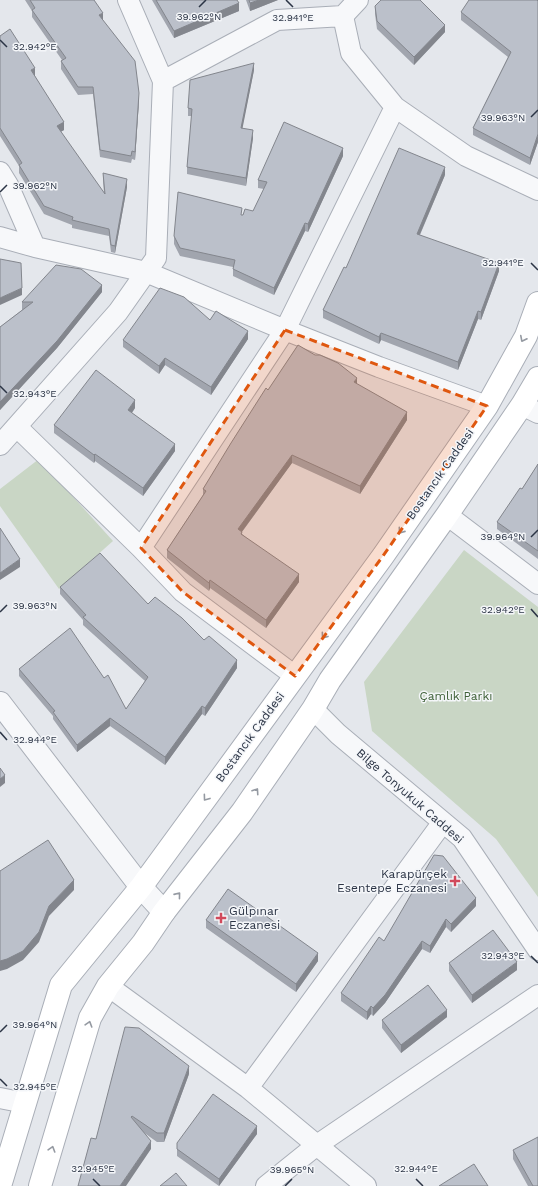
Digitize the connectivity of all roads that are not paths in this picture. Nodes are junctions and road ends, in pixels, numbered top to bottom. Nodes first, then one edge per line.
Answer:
1 (128, 0) edge
2 (358, 0) edge
3 (343, 16) junction
4 (164, 81) junction
5 (395, 107) junction
6 (0, 172) edge
7 (538, 190) edge
8 (0, 237) edge
9 (35, 247) junction
10 (146, 272) junction
11 (538, 303) edge
12 (285, 330) junction
13 (538, 378) edge
14 (487, 406) junction
15 (530, 409) edge
16 (16, 427) junction
17 (0, 445) edge
18 (447, 515) junction
19 (141, 548) junction
20 (538, 584) edge
21 (295, 676) junction
22 (313, 709) junction
23 (3, 712) edge
24 (443, 822) junction
25 (141, 887) junction
26 (164, 912) junction
27 (538, 950) edge
28 (108, 986) junction
29 (538, 995) edge
30 (248, 1088) junction
31 (0, 1098) edge
32 (24, 1103) junction
33 (317, 1145) junction
34 (0, 1186) edge
35 (40, 1186) edge
36 (266, 1186) edge
37 (366, 1186) edge

1 - 4 street
2 - 3 street
3 - 4 street
3 - 5 street
4 - 10 street
5 - 7 street
5 - 12 street
6 - 9 street
8 - 9 street
9 - 10 street
10 - 12 street
10 - 16 street
11 -> 14 main road, Bostancık Caddesi
12 - 14 street
12 - 19 street
13 - 15 main road
14 -> 21 main road, Bostancık Caddesi
15 - 18 main road
16 - 17 street
16 - 19 street
18 - 20 street
18 - 22 main road
19 - 21 street
21 -> 25 main road, Bostancık Caddesi
22 - 24 street, Bilge Tonyukuk Caddesi
26 -> 22 main road
23 - 25 street
24 - 27 street, Bilge Tonyukuk Caddesi
24 - 30 street
25 - 26 street
25 - 32 main road, Bostancık Caddesi
26 - 28 main road
28 - 30 street
35 -> 28 main road
29 - 33 street
30 - 33 street
31 - 32 street
32 - 34 main road, Bostancık Caddesi
33 - 36 street
33 - 37 street

